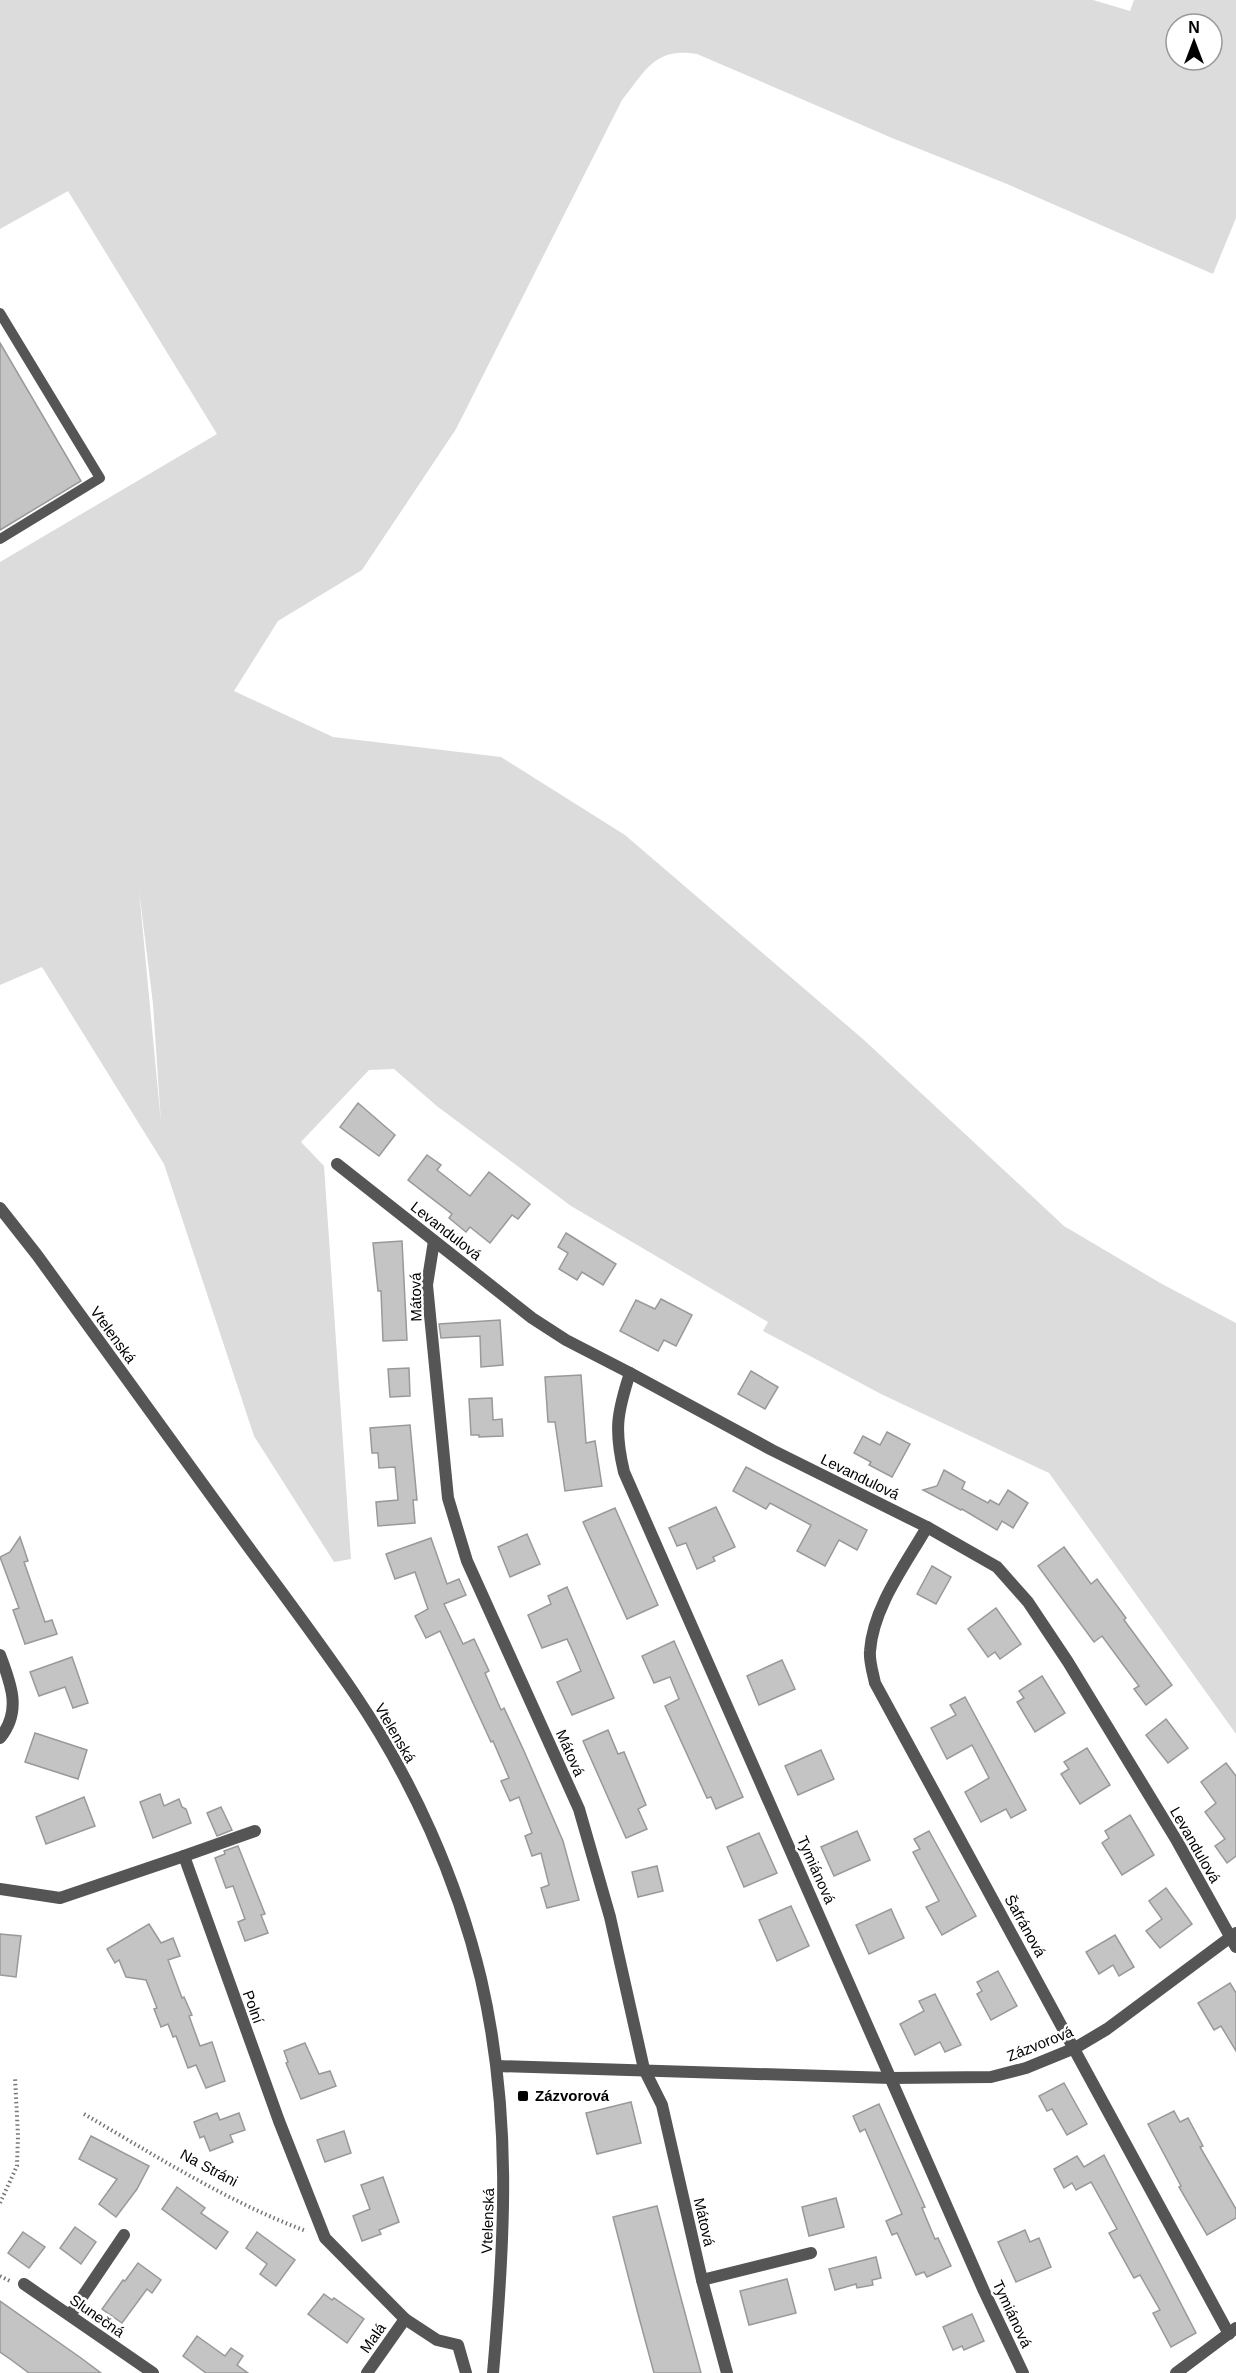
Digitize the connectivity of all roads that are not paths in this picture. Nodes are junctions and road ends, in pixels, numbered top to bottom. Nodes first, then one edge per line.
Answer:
1 (0, 313) edge
2 (0, 539) edge
3 (337, 1164) dead end
4 (0, 1208) edge
5 (434, 1241) junction
6 (630, 1373) junction
7 (927, 1527) junction
8 (0, 1655) edge
9 (0, 1738) edge
10 (255, 1831) dead end
11 (184, 1856) junction
12 (0, 1889) edge
13 (1234, 1939) edge
14 (1075, 2048) junction
15 (496, 2066) junction
16 (644, 2069) junction
17 (891, 2078) junction
18 (124, 2235) dead end
19 (811, 2253) dead end
20 (702, 2280) junction
21 (24, 2284) dead end
22 (70, 2315) junction
23 (405, 2319) junction
24 (1232, 2331) edge
25 (153, 2373) edge
26 (367, 2373) edge
27 (466, 2373) edge
28 (493, 2373) edge
29 (727, 2373) edge
30 (1023, 2373) edge
31 (1176, 2373) edge

1 - 2 lane
3 - 5 street, Levandulová
4 - 15 street, Vtelenská
5 - 6 street, Levandulová
5 - 16 street, Mátová
6 - 7 street, Levandulová
6 - 17 street, Tymiánová
7 - 13 street, Levandulová
7 - 14 street, Šafránová
8 - 9 street
10 - 11 street
11 - 12 street
11 - 23 street, Polní
13 - 14 street, Zázvorová
14 - 17 street, Zázvorová
14 - 24 street, Šafránová
15 - 16 street, Zázvorová
15 - 28 street, Vtelenská
16 - 17 street, Zázvorová
16 - 20 street, Mátová
17 - 30 street, Tymiánová
18 - 22 street
19 - 20 street
20 - 29 street, Mátová
21 - 22 street, Slunečná
22 - 25 street, Slunečná
23 - 26 street, Malá
23 - 27 street
24 - 31 street

